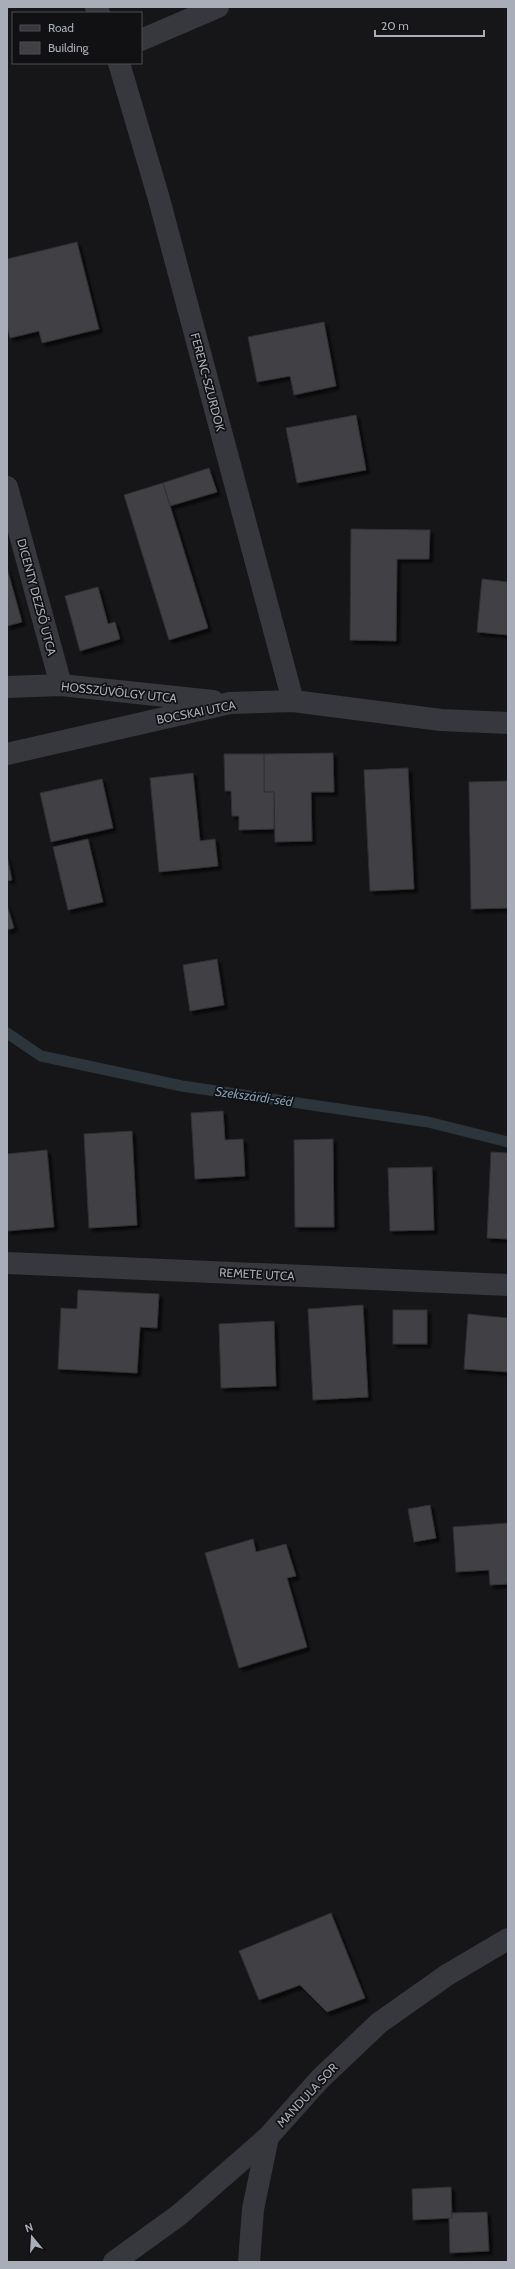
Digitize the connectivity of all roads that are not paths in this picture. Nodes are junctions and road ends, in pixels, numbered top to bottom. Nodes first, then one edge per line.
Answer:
1 (218, 7) edge
2 (142, 40) edge
3 (118, 64) edge
4 (7, 487) edge
5 (61, 685) junction
6 (7, 687) edge
7 (293, 701) junction
8 (230, 703) junction
9 (441, 720) junction
10 (508, 723) edge
11 (508, 739) edge
12 (7, 754) edge
13 (7, 1263) edge
14 (508, 1285) edge
15 (508, 1939) edge
16 (268, 2137) junction
17 (114, 2262) edge
18 (249, 2262) edge

1 - 2 street
3 - 7 street, FERENC-SZURDOK
4 - 5 street, DICENTY DEZSŐ UTCA
5 - 6 street, HOSSZÚVÖLGY UTCA
5 - 8 street, HOSSZÚVÖLGY UTCA
7 - 8 street, BOCSKAI UTCA
7 - 9 street, BOCSKAI UTCA
8 - 12 street, BOCSKAI UTCA
9 - 10 street, BOCSKAI UTCA
9 - 11 street
13 - 14 street, REMETE UTCA
15 - 16 street, MANDULA SOR
16 - 17 street, MANDULA SOR
16 - 18 street

